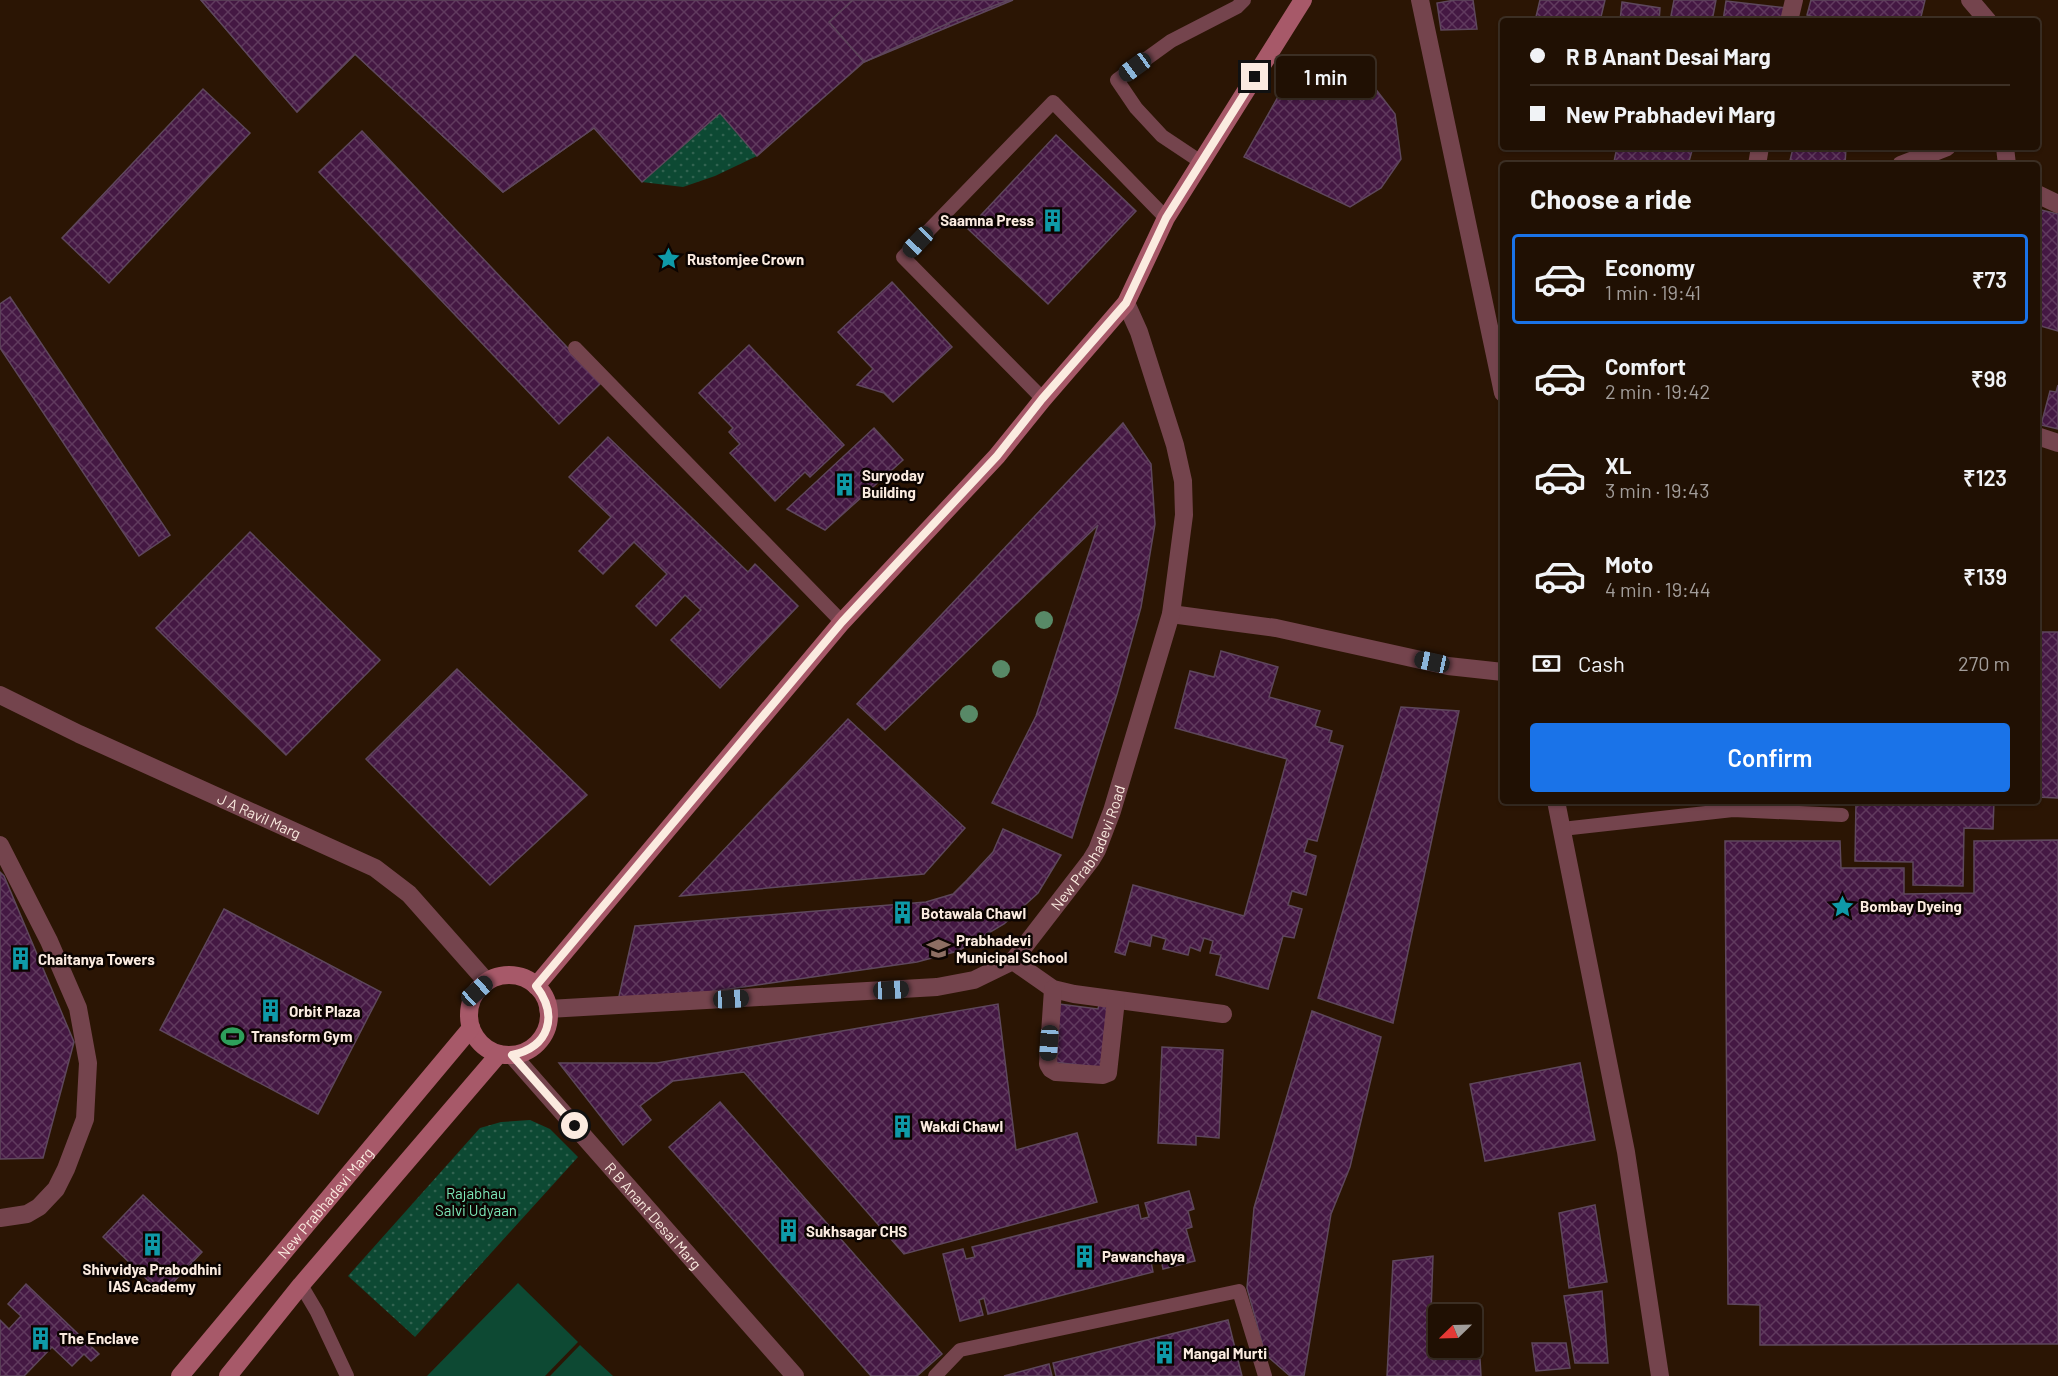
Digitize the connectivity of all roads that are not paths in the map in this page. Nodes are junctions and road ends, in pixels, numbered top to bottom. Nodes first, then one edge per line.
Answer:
1 (1244, 0) edge
2 (1303, 0) edge
3 (1420, 0) edge
4 (1794, 0) edge
5 (1970, 0) edge
6 (1790, 18) edge
7 (1985, 18) edge
8 (1940, 150) edge
9 (1202, 162) junction
10 (1910, 162) edge
11 (2040, 195) edge
12 (2058, 204) edge
13 (1166, 218) junction
14 (1126, 303) junction
15 (575, 348) dead end
16 (1500, 379) edge
17 (1042, 399) junction
18 (2040, 437) edge
19 (2058, 443) edge
20 (1171, 614) junction
21 (842, 622) junction
22 (1500, 672) edge
23 (0, 695) edge
24 (1557, 804) edge
25 (1842, 815) dead end
26 (1562, 829) junction
27 (0, 845) edge
28 (1013, 961) junction
29 (487, 982) junction
30 (536, 986) junction
31 (1053, 989) junction
32 (1116, 1000) junction
33 (548, 1009) junction
34 (1223, 1014) dead end
35 (471, 1028) junction
36 (506, 1055) junction
37 (0, 1218) edge
38 (302, 1285) junction
39 (180, 1376) edge
40 (228, 1376) edge
41 (347, 1376) edge
42 (795, 1376) edge
43 (935, 1376) edge
44 (1265, 1376) edge
45 (1660, 1376) edge

1 - 9 lane
2 - 9 main road
3 - 16 street
4 - 6 street
5 - 7 street
8 - 10 street
9 - 13 main road
11 - 12 street
13 - 14 main road
13 - 17 lane
14 - 17 main road
14 - 20 street, New Prabhadevi Road
15 - 21 lane
17 - 21 main road
18 - 19 street
20 - 22 street
20 - 28 street, New Prabhadevi Road
21 - 30 main road
23 - 29 street, J A Ravil Marg
24 - 26 street
25 - 26 lane
26 - 45 street
27 - 37 street
28 - 31 street
28 - 33 street, New Prabhadevi Road
29 - 30 main road
29 - 35 main road
30 - 33 main road
31 - 32 street
31 - 32 street
32 - 34 street
33 - 36 main road
35 - 36 main road
35 - 39 main road, New Prabhadevi Marg
36 - 38 main road
36 - 42 street, R B Anant Desai Marg
38 - 40 main road
38 - 41 lane
43 - 44 lane

